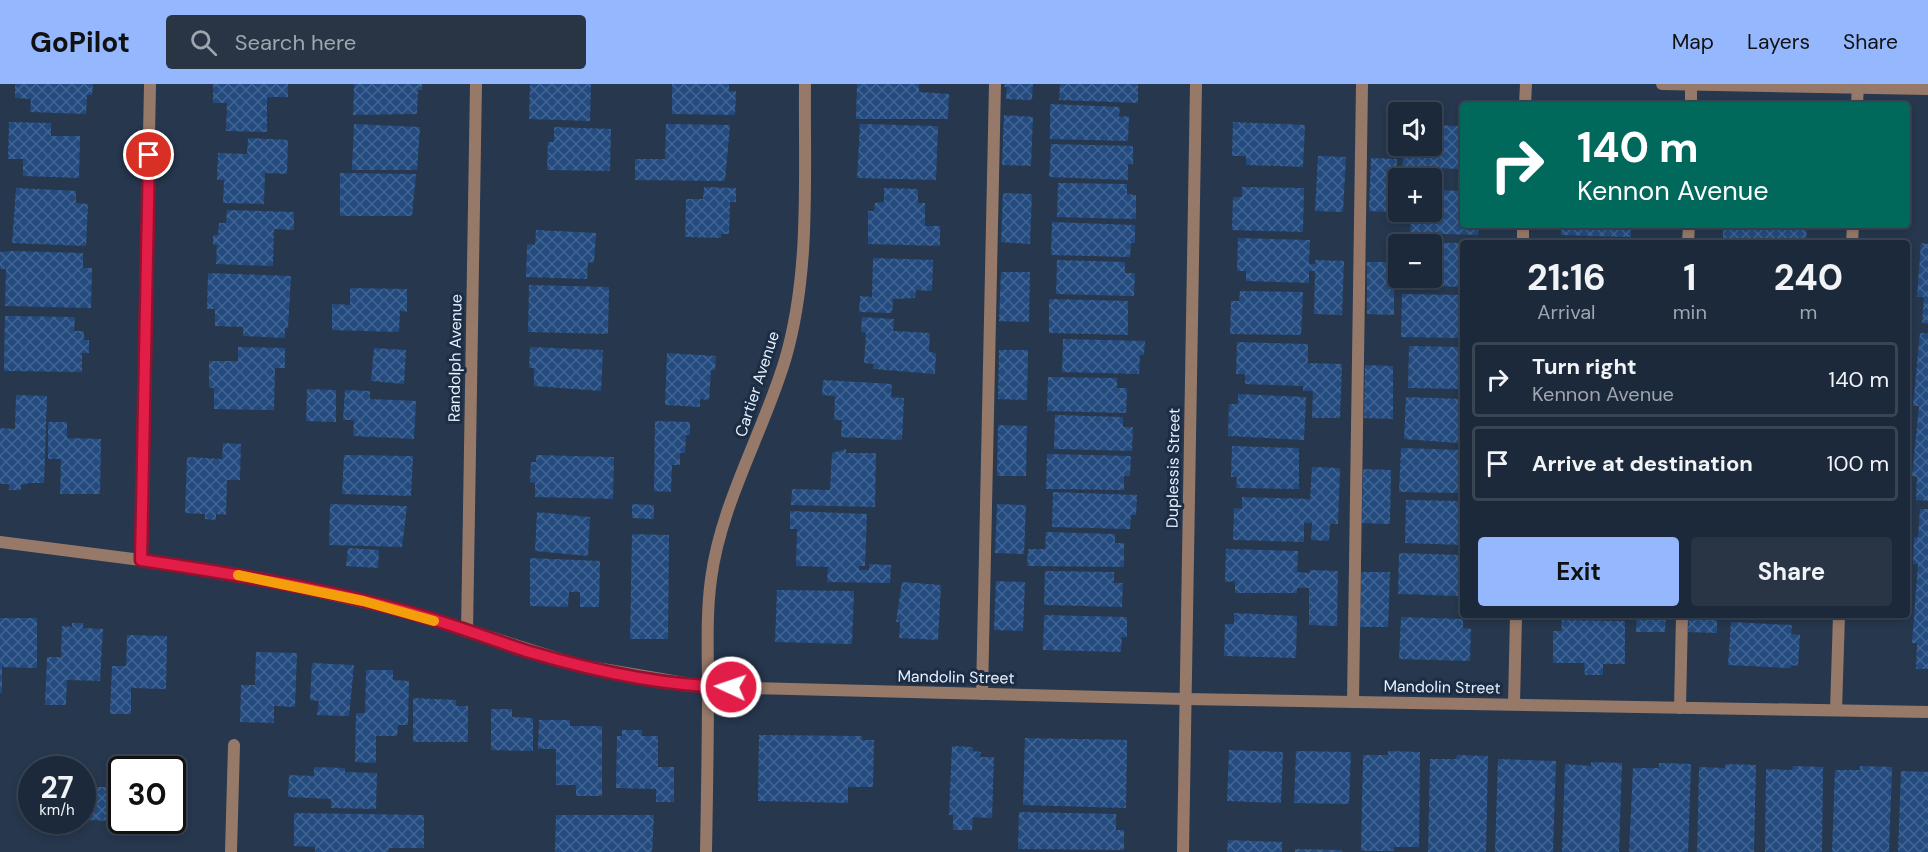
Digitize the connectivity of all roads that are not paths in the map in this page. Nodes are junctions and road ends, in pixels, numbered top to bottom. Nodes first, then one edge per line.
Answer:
1 (150, 84) edge
2 (476, 84) edge
3 (805, 84) edge
4 (995, 84) edge
5 (1196, 84) edge
6 (1362, 84) edge
7 (1526, 84) edge
8 (1662, 84) edge
9 (1691, 84) edge
10 (1858, 86) edge
11 (1928, 88) edge
12 (1525, 102) edge
13 (1690, 102) edge
14 (1857, 102) edge
15 (0, 542) edge
16 (141, 560) junction
17 (1516, 618) edge
18 (1682, 618) edge
19 (1839, 618) edge
20 (466, 632) junction
21 (708, 687) junction
22 (982, 694) junction
23 (1185, 699) junction
24 (1353, 702) junction
25 (1514, 704) junction
26 (1680, 708) junction
27 (1836, 710) junction
28 (1928, 712) edge
29 (234, 745) dead end
30 (231, 852) edge
31 (706, 852) edge
32 (1183, 852) edge

1 - 16 street
2 - 20 street, Randolph Avenue
3 - 21 street, Cartier Avenue
4 - 22 street
5 - 23 street, Duplessis Street
6 - 24 street
7 - 12 street
8 - 9 street
9 - 10 street
9 - 13 street
10 - 11 street
10 - 14 street
15 - 16 street, Mandolin Street
16 - 20 street, Mandolin Street
17 - 25 street
18 - 26 street
19 - 27 street
20 - 21 street, Mandolin Street
21 - 22 street, Mandolin Street
21 - 31 street, Cartier Avenue
22 - 23 street, Mandolin Street
23 - 24 street, Mandolin Street
23 - 32 street, Duplessis Street
24 - 25 street, Mandolin Street
25 - 26 street, Mandolin Street
26 - 27 street, Mandolin Street
27 - 28 street, Mandolin Street
29 - 30 street

